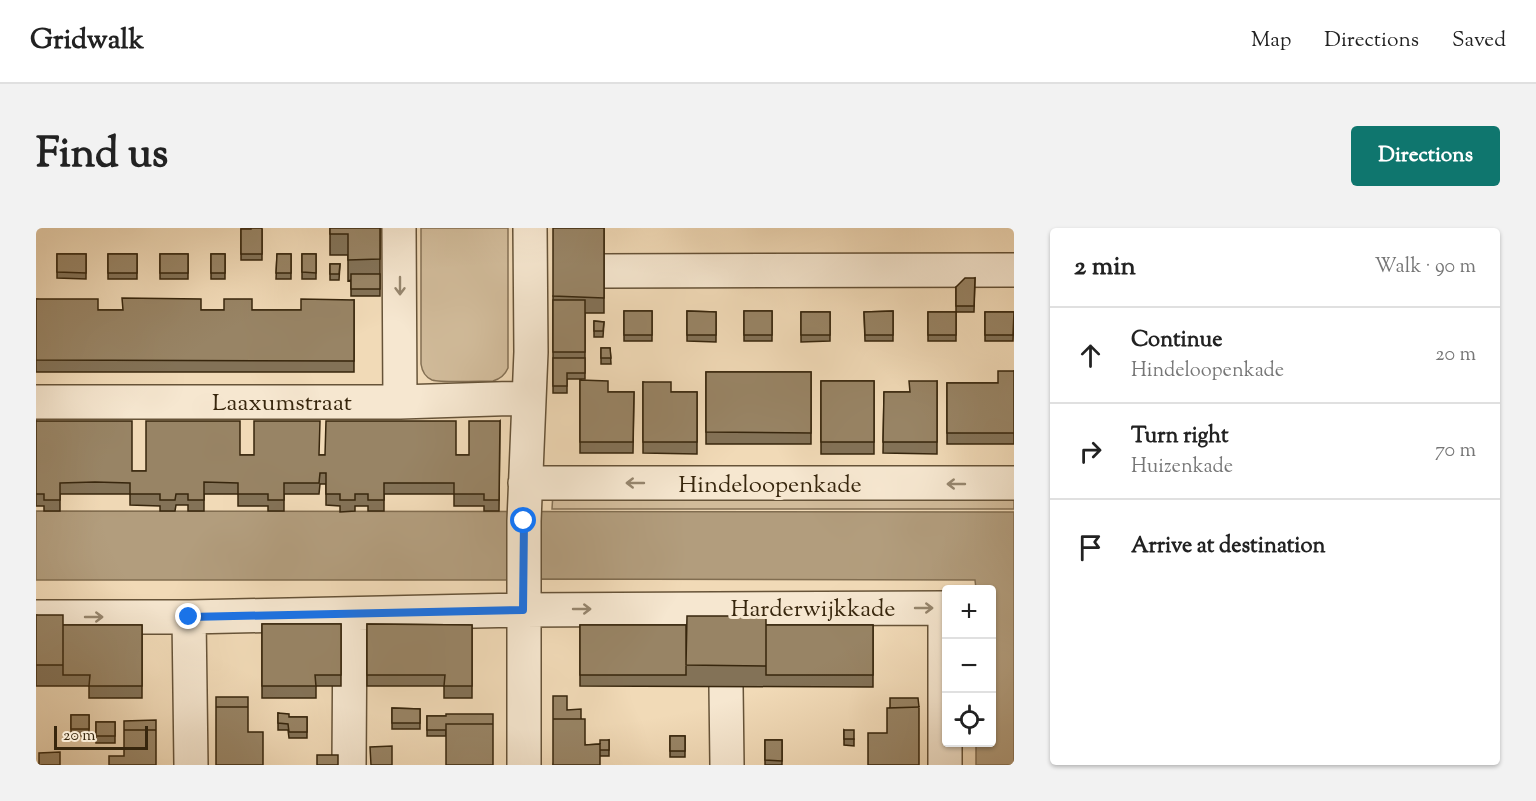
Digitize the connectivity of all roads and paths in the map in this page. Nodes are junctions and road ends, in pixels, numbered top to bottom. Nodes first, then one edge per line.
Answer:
1 (399, 228) edge
2 (530, 228) edge
3 (1014, 270) edge
4 (603, 272) edge
5 (529, 398) junction
6 (36, 402) edge
7 (400, 402) junction
8 (525, 483) junction
9 (1014, 483) edge
10 (523, 610) junction
11 (350, 614) junction
12 (36, 617) edge
13 (189, 617) junction
14 (726, 687) edge
15 (191, 765) edge
16 (349, 765) edge
17 (524, 765) edge
18 (727, 765) edge
19 (945, 765) edge

1 -> 7 street
2 - 5 street
3 - 4 street
5 - 7 street, Laaxumstraat
5 - 8 street
6 - 7 street, Laaxumstraat
9 -> 8 street, Hindeloopenkade
8 - 10 street
10 - 11 street, Harderwijkkade
10 - 17 street
10 -> 19 street, Harderwijkkade
11 - 13 street, Harderwijkkade
11 - 16 street
12 -> 13 street, Harderwijkkade
13 - 15 street
14 - 18 street

